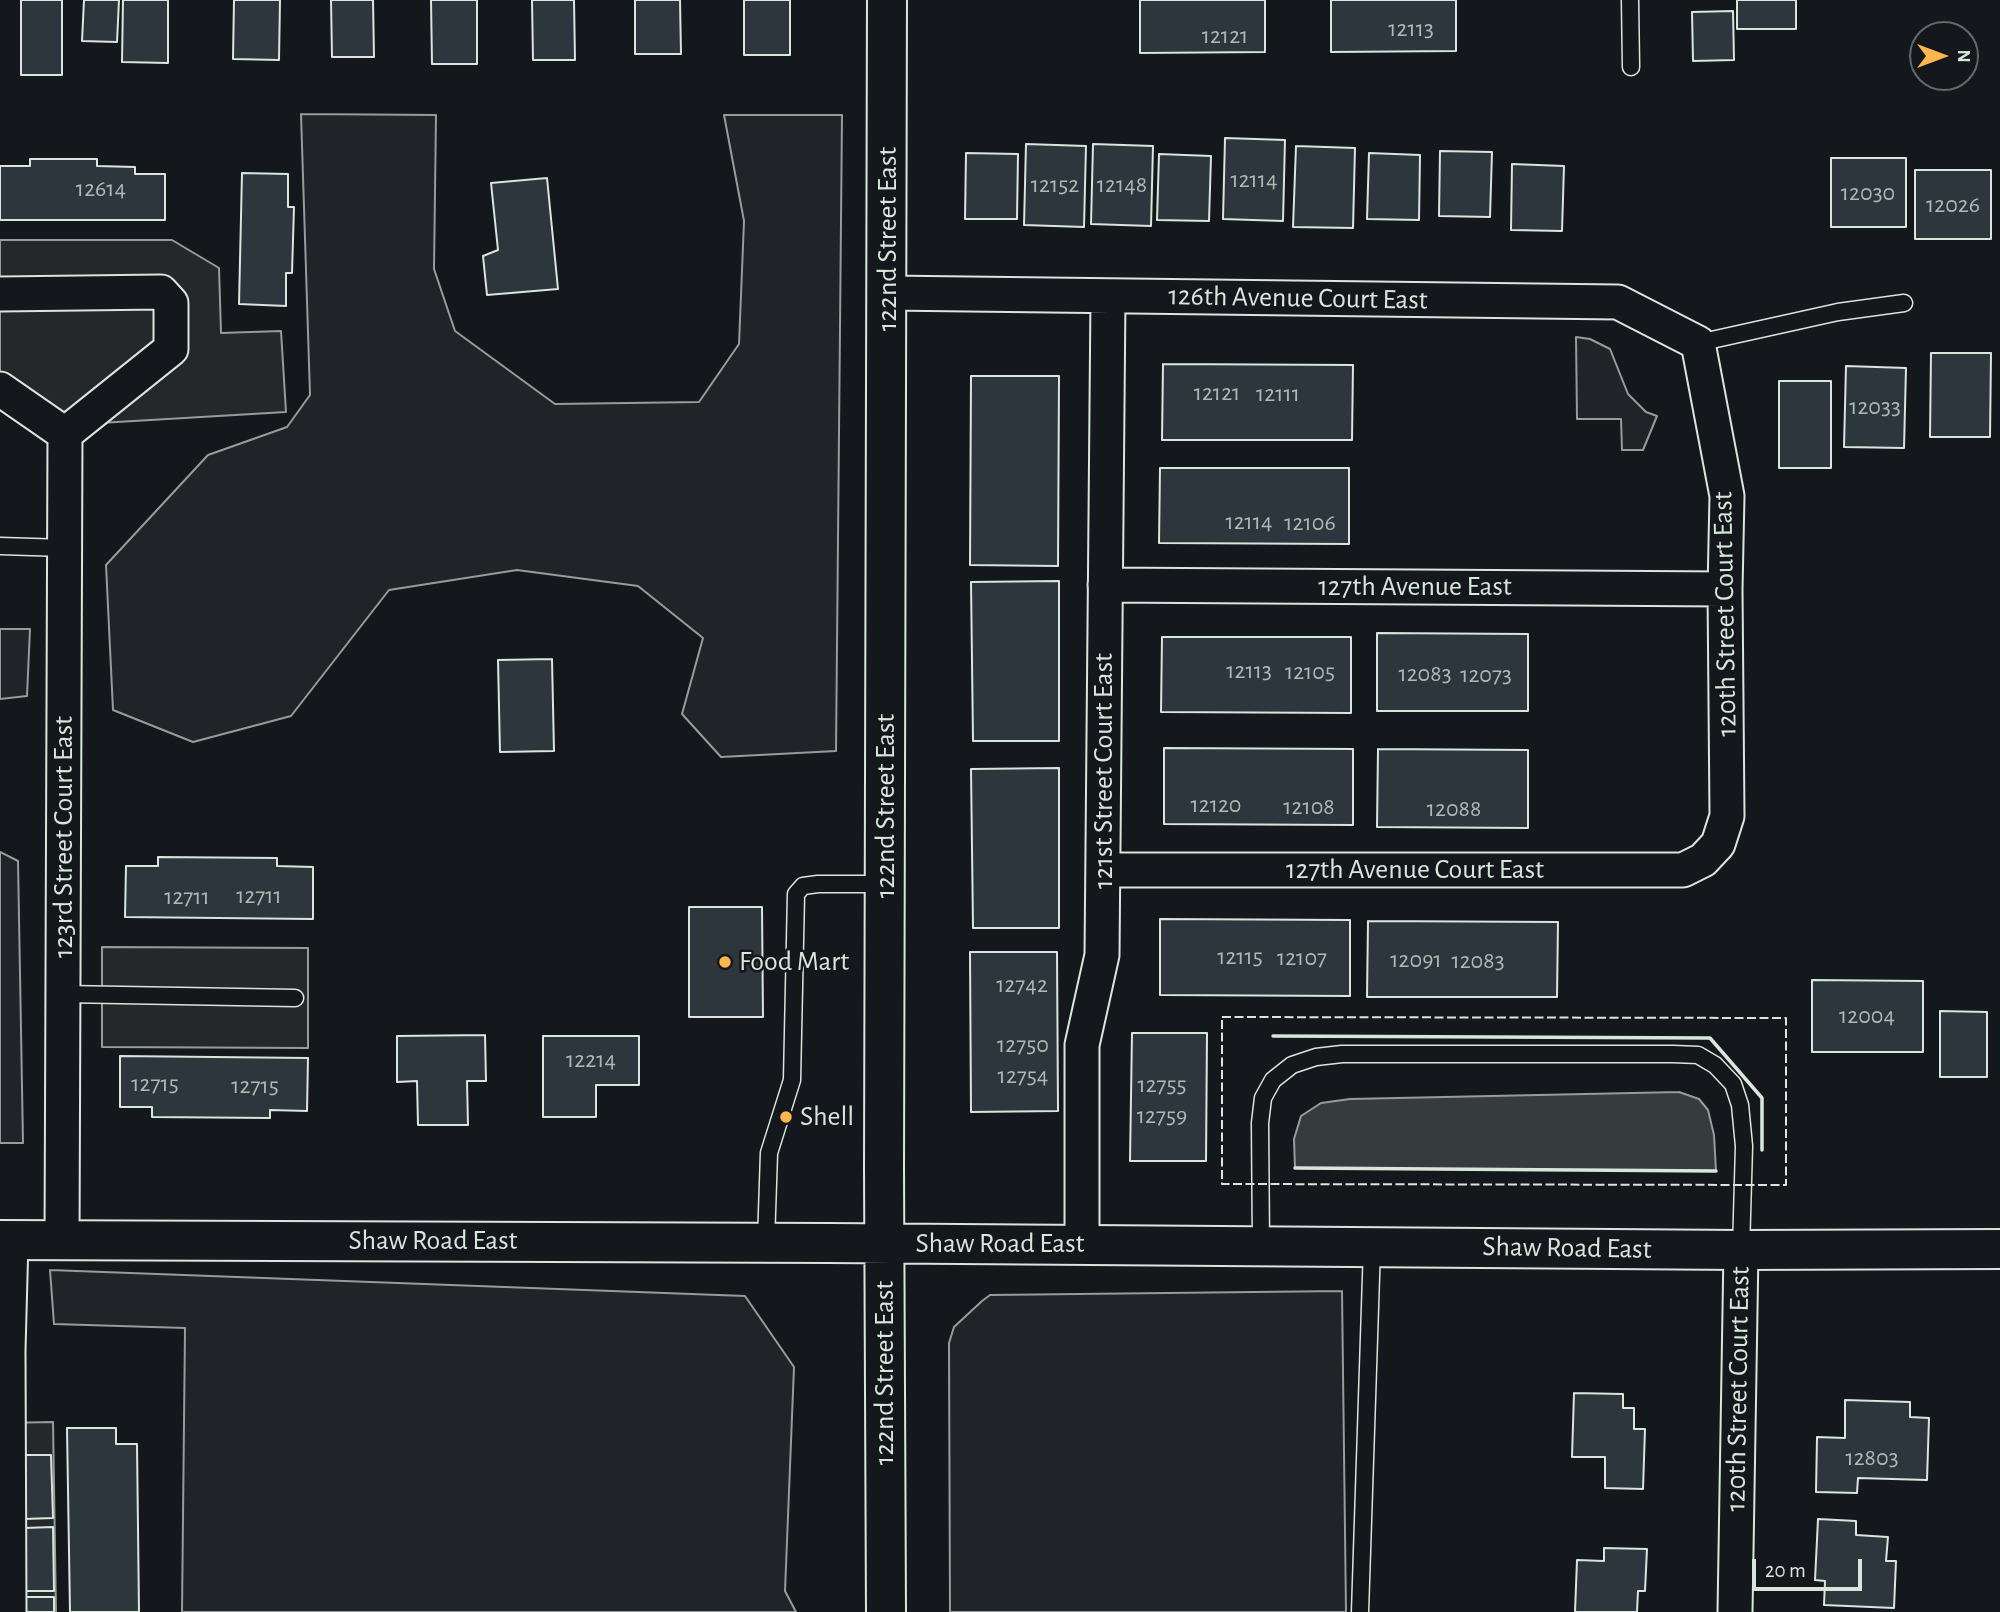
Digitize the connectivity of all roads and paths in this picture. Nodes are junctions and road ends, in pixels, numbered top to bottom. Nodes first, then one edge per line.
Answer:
1 (887, 0) edge
2 (1630, 0) edge
3 (1631, 68) dead end
4 (887, 293) junction
5 (0, 294) edge
6 (1108, 296) junction
7 (1904, 303) dead end
8 (1698, 343) junction
9 (0, 388) edge
10 (65, 434) junction
11 (0, 546) edge
12 (65, 548) junction
13 (1105, 585) junction
14 (1725, 589) junction
15 (1717, 844) joint
16 (1103, 870) junction
17 (886, 884) junction
18 (63, 994) junction
19 (295, 998) dead end
20 (5, 1240) edge
21 (62, 1240) junction
22 (766, 1243) junction
23 (884, 1243) junction
24 (1082, 1244) junction
25 (1261, 1246) junction
26 (1372, 1246) junction
27 (2000, 1249) edge
28 (1741, 1250) junction
29 (9, 1612) edge
30 (886, 1612) edge
31 (1360, 1612) edge
32 (1735, 1612) edge

1 - 4 main road, 122nd Street East
2 - 3 lane
4 - 6 street, 126th Avenue Court East
4 - 17 main road, 122nd Street East
5 - 10 street
6 - 8 street, 126th Avenue Court East
6 - 13 street, 121st Street Court East
7 - 8 lane
8 - 14 street, 120th Street Court East
9 - 10 street
10 - 12 street, 123rd Street Court East
11 - 12 lane
12 - 18 street, 123rd Street Court East
13 - 14 street, 127th Avenue East
13 - 16 street, 121st Street Court East
14 - 15 street, 120th Street Court East
15 - 16 street, 127th Avenue Court East
16 - 24 street, 121st Street Court East
17 - 22 lane
17 - 23 main road, 122nd Street East
18 - 19 lane
18 - 21 street, 123rd Street Court East
20 - 21 main road, Shaw Road East
20 - 29 street
21 - 22 main road, Shaw Road East
22 - 23 main road, Shaw Road East
23 - 24 main road, Shaw Road East
23 - 30 main road, 122nd Street East
24 - 25 main road, Shaw Road East
25 - 26 main road, Shaw Road East
25 - 28 lane
26 - 28 main road, Shaw Road East
26 - 31 lane
27 - 28 main road, Shaw Road East
28 - 32 street, 120th Street Court East

